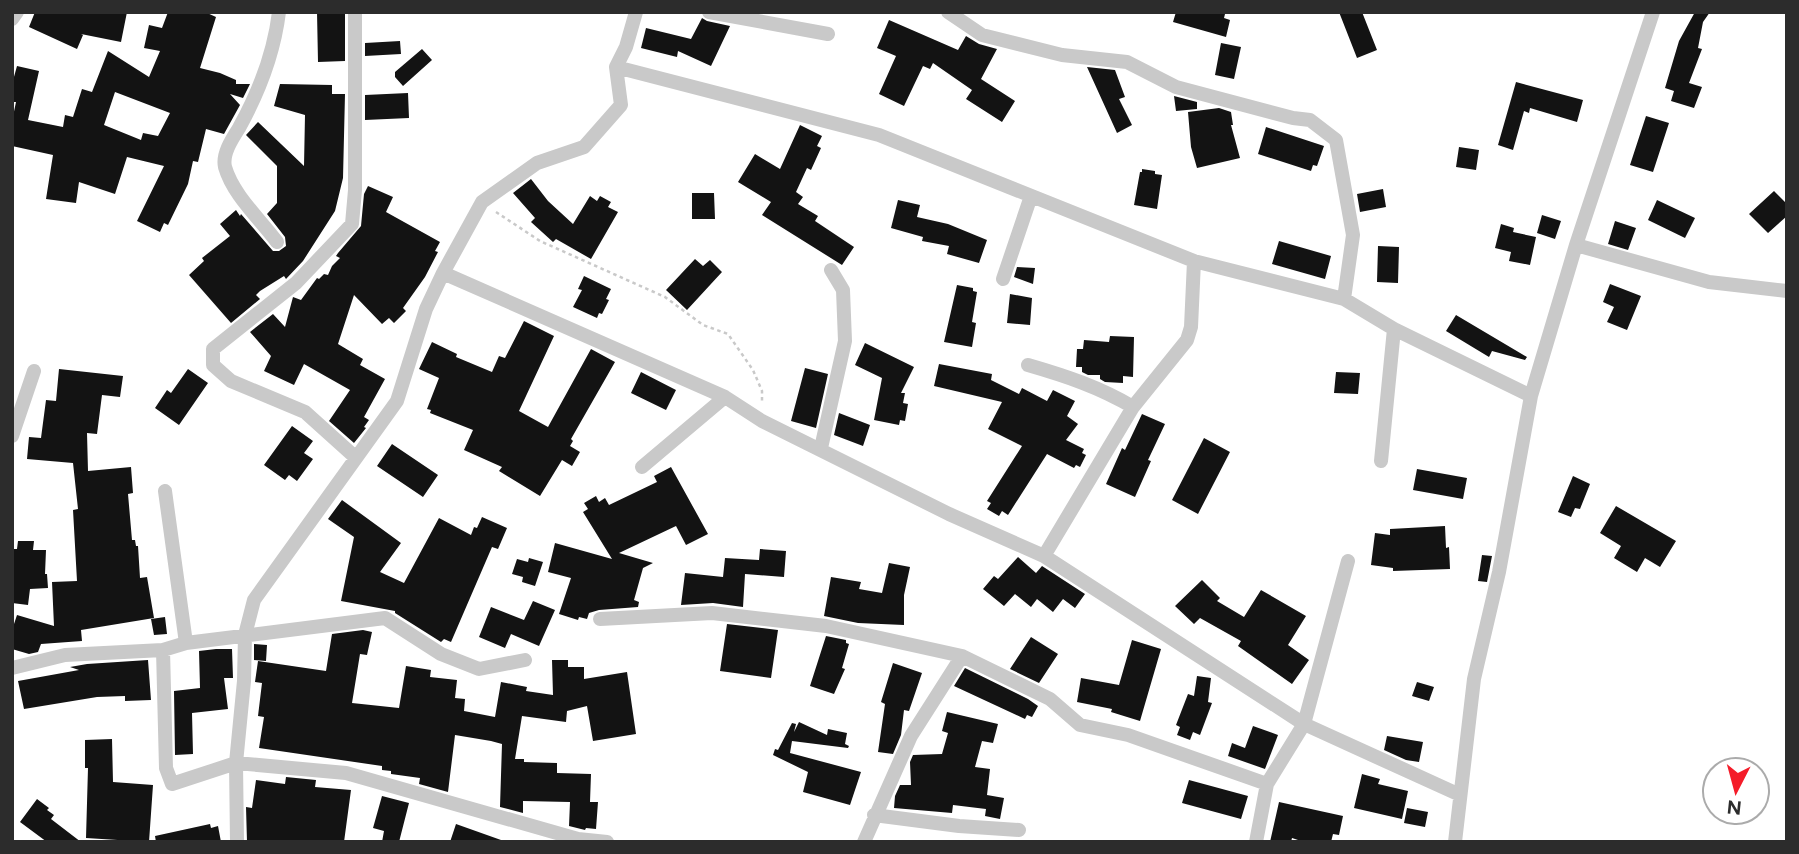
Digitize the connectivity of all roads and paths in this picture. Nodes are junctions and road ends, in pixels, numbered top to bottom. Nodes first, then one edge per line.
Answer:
1 (17, 12) edge
2 (279, 12) edge
3 (355, 12) edge
4 (636, 12) edge
5 (709, 12) edge
6 (948, 12) edge
7 (1653, 12) edge
8 (12, 19) edge
9 (828, 34) dead end
10 (617, 67) junction
11 (1031, 196) junction
12 (482, 202) junction
13 (277, 242) dead end
14 (1576, 245) junction
15 (1194, 261) junction
16 (831, 270) dead end
17 (443, 273) junction
18 (1003, 279) dead end
19 (1787, 291) edge
20 (1344, 299) junction
21 (1394, 329) junction
22 (1028, 365) dead end
23 (34, 371) dead end
24 (1531, 396) junction
25 (725, 397) junction
26 (1133, 407) junction
27 (762, 421) junction
28 (12, 436) edge
29 (821, 448) junction
30 (355, 457) junction
31 (1381, 461) dead end
32 (642, 467) dead end
33 (165, 491) dead end
34 (1044, 556) junction
35 (1348, 561) dead end
36 (600, 619) dead end
37 (245, 635) junction
38 (186, 643) junction
39 (163, 650) junction
40 (962, 656) junction
41 (525, 660) dead end
42 (12, 668) edge
43 (1304, 724) junction
44 (236, 763) junction
45 (1267, 784) junction
46 (1460, 795) junction
47 (874, 815) junction
48 (1019, 830) dead end
49 (237, 842) edge
50 (607, 842) edge
51 (864, 842) edge
52 (1256, 842) edge
53 (1455, 842) edge

1 - 8 street
2 - 13 street
3 - 30 street
4 - 10 street
5 - 9 street
6 - 20 street
7 - 14 street
10 - 11 street
10 - 12 street
11 - 15 street
11 - 18 street
12 - 17 street
12 - 27 path
14 - 19 street
14 - 24 street
15 - 20 street
15 - 26 street
16 - 29 street
17 - 25 street
17 - 30 street
20 - 21 street
21 - 24 street
21 - 31 street
22 - 26 street
23 - 28 street
24 - 46 street
25 - 27 street
25 - 32 street
26 - 34 street
27 - 29 street
29 - 34 street
30 - 37 street
33 - 38 street
34 - 43 street
35 - 43 street
36 - 40 street
37 - 38 street
37 - 41 street
37 - 44 street
38 - 39 street
39 - 42 street
39 - 44 street
40 - 45 street
40 - 47 street
43 - 45 street
43 - 46 street
44 - 49 street
44 - 50 street
45 - 52 street
46 - 53 street
47 - 48 street
47 - 51 street

